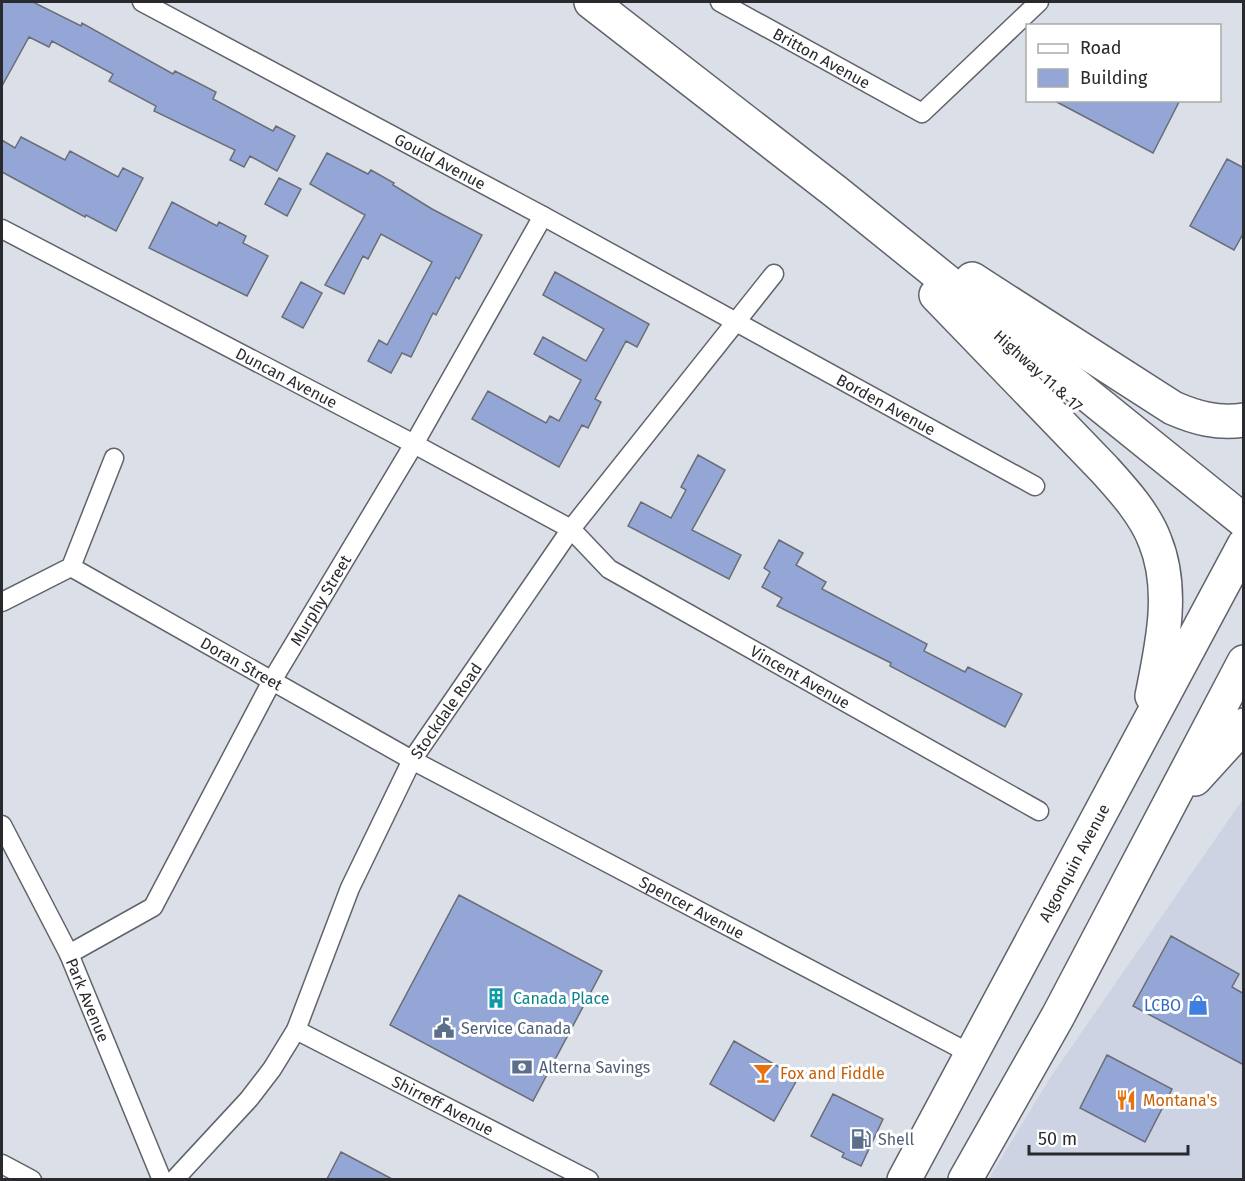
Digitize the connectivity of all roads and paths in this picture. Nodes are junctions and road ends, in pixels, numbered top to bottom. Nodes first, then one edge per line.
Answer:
1 (142, 2) edge
2 (591, 2) edge
3 (720, 2) edge
4 (1039, 2) edge
5 (836, 192) junction
6 (543, 216) junction
7 (2, 229) edge
8 (774, 274) dead end
9 (736, 321) junction
10 (1244, 420) edge
11 (414, 444) junction
12 (114, 458) dead end
13 (1035, 486) dead end
14 (571, 529) junction
15 (1243, 541) edge
16 (71, 567) junction
17 (2, 602) edge
18 (1244, 662) edge
19 (273, 679) junction
20 (1244, 725) edge
21 (1145, 730) junction
22 (412, 759) junction
23 (1039, 811) dead end
24 (1162, 816) junction
25 (2, 825) edge
26 (69, 954) junction
27 (296, 1030) junction
28 (971, 1054) junction
29 (2, 1164) edge
30 (32, 1179) edge
31 (162, 1179) edge
32 (174, 1179) edge
33 (589, 1179) edge
34 (904, 1179) edge
35 (965, 1179) edge

1 - 6 street, Gould Avenue
2 - 5 highway, Highway 11 & 17
3 - 4 street, Britton Avenue
5 - 10 highway
5 - 15 highway, Highway 11 & 17
5 - 21 highway
6 - 9 street, Gould Avenue
6 - 11 street, Murphy Street
7 - 11 street, Duncan Avenue
8 - 9 street, Stockdale Road
9 - 13 street, Borden Avenue
9 - 14 street, Stockdale Road
11 - 14 street, Duncan Avenue
11 - 19 street, Murphy Street
12 - 16 street
14 - 22 street, Stockdale Road
14 - 23 street, Vincent Avenue
15 - 21 highway, Algonquin Avenue
16 - 17 street
16 - 19 street, Doran Street
18 - 24 highway
19 - 22 street, Doran Street
19 - 26 street, Murphy Street
20 - 24 highway
21 - 28 highway, Algonquin Avenue
22 - 27 street, Stockdale Road
22 - 28 street, Spencer Avenue
24 - 35 highway
25 - 26 street, Park Avenue
26 - 31 street, Park Avenue
27 - 32 street, Stockdale Road
27 - 33 street, Shirreff Avenue
28 - 34 highway, Algonquin Avenue
29 - 30 street

